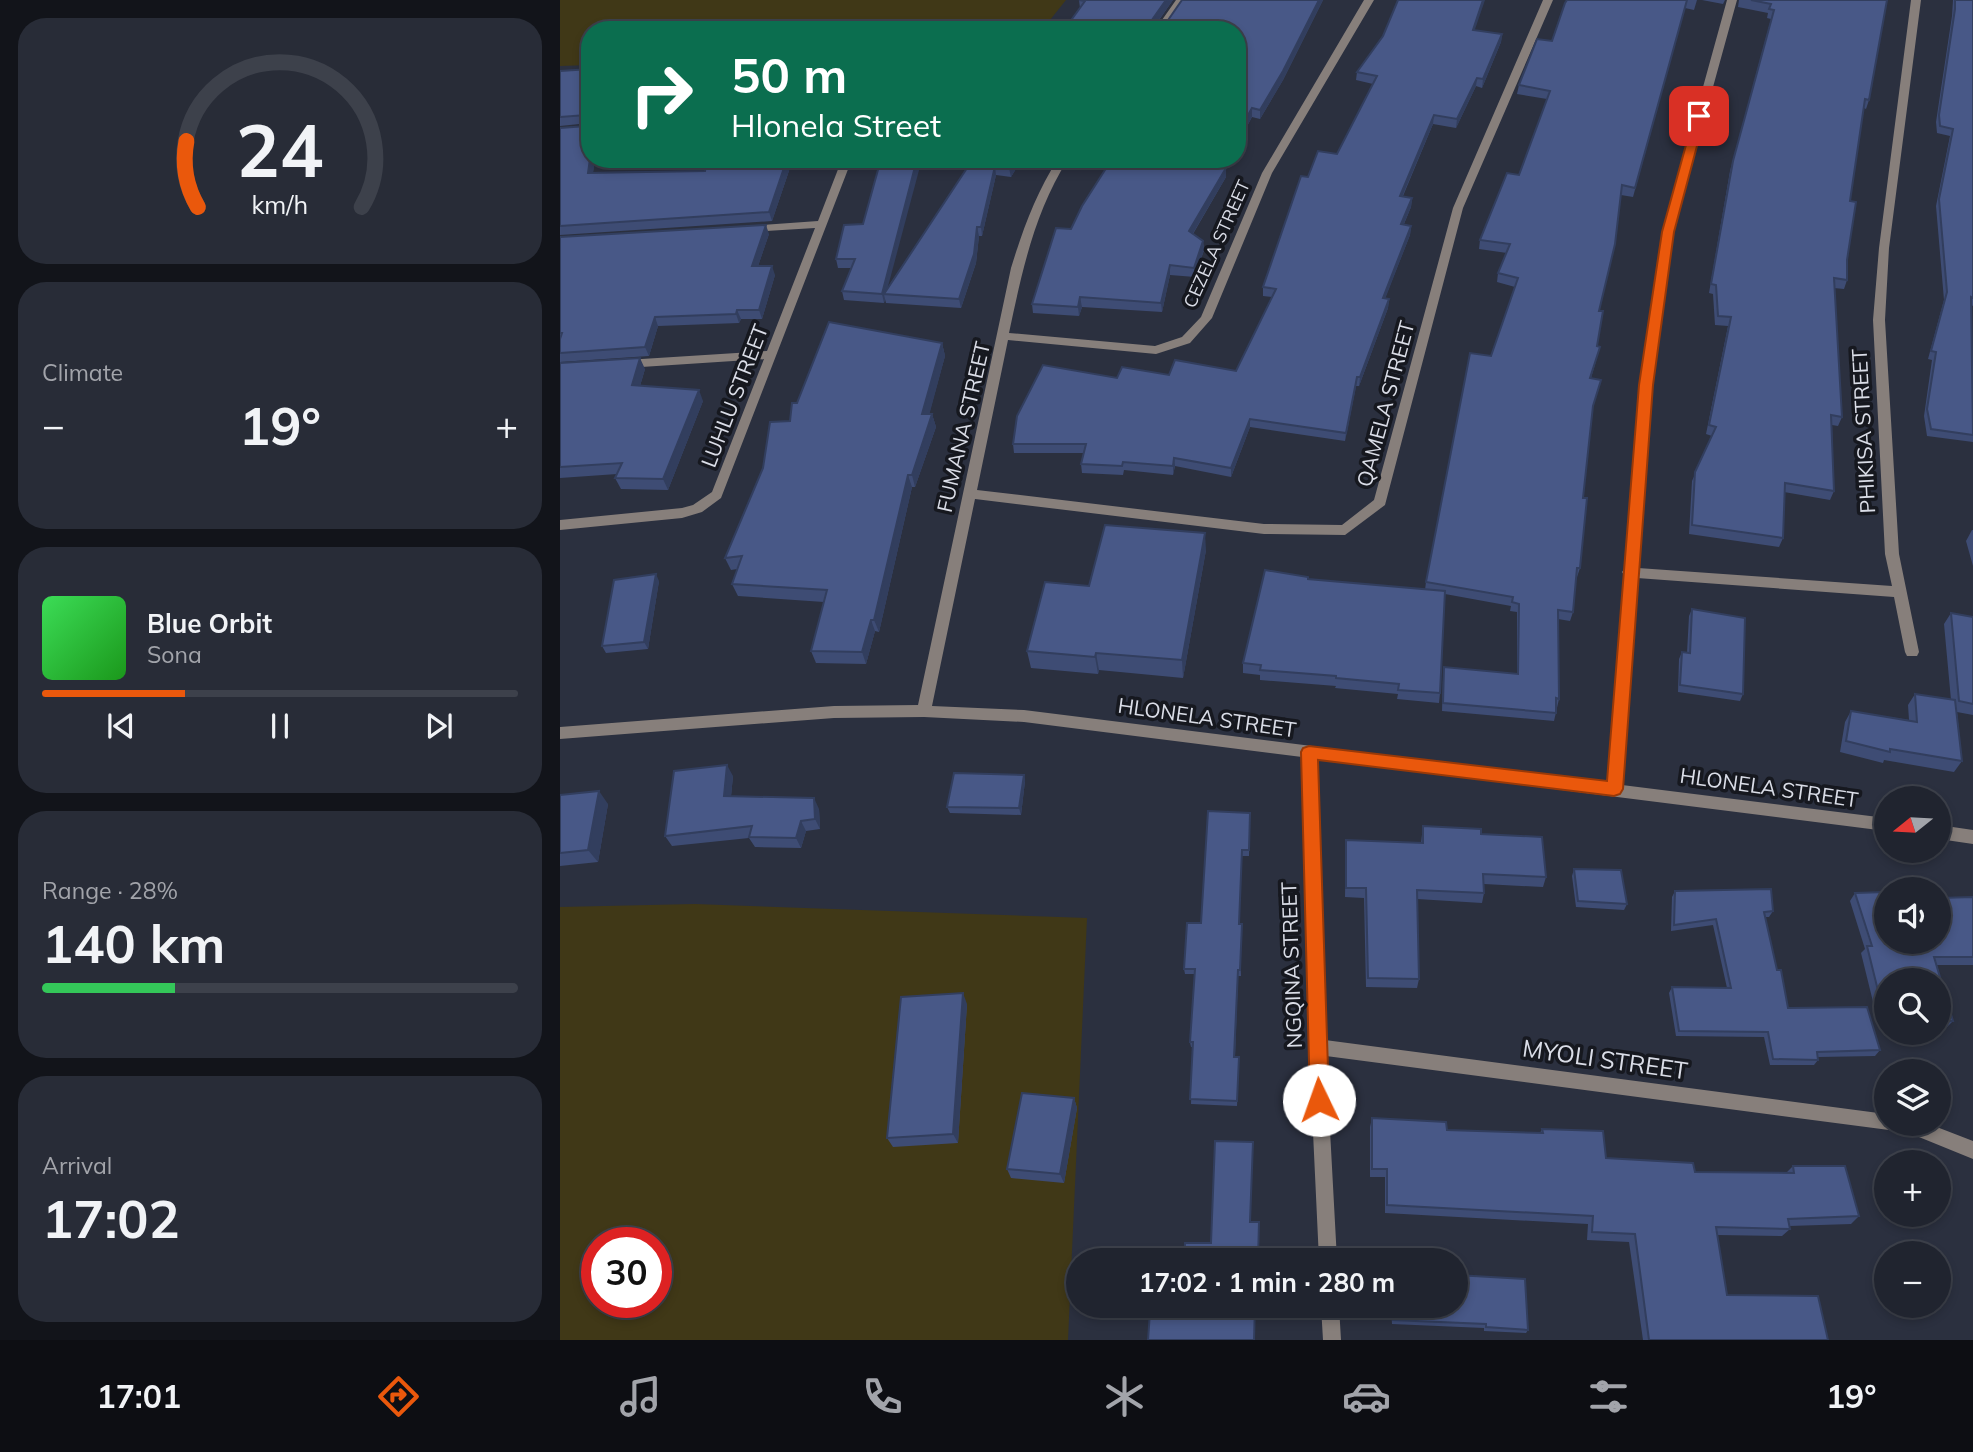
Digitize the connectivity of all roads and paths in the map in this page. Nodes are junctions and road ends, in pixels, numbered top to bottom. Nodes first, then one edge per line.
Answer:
1 (1181, 0) edge
2 (1369, 0) edge
3 (1548, 0) edge
4 (1732, 0) edge
5 (1916, 0) edge
6 (1166, 21) edge
7 (844, 168) edge
8 (1058, 168) edge
9 (822, 224) junction
10 (739, 230) edge
11 (1004, 336) junction
12 (771, 355) junction
13 (613, 365) edge
14 (968, 494) junction
15 (560, 525) edge
16 (1629, 572) junction
17 (1898, 592) junction
18 (1912, 652) dead end
19 (924, 711) junction
20 (560, 733) edge
21 (1309, 752) junction
22 (1614, 789) junction
23 (1874, 823) edge
24 (1951, 833) edge
25 (1973, 836) edge
26 (1317, 1047) junction
27 (1874, 1121) edge
28 (1939, 1136) edge
29 (1973, 1150) edge
30 (1327, 1248) edge
31 (1331, 1318) edge
32 (1332, 1340) edge

1 - 6 street
2 - 11 street, CEZELA STREET
3 - 14 street, QAMELA STREET
4 - 16 street
5 - 17 street, PHIKISA STREET
7 - 9 street, LUHLU STREET
8 - 11 street, FUMANA STREET
9 - 10 street
9 - 12 street, LUHLU STREET
11 - 14 street, FUMANA STREET
12 - 13 street
12 - 15 street, LUHLU STREET
14 - 19 street, FUMANA STREET
16 - 17 street
16 - 22 street
17 - 18 street, PHIKISA STREET
19 - 20 street, HLONELA STREET
19 - 21 street, HLONELA STREET
21 - 22 street, HLONELA STREET
21 - 26 street, NGQINA STREET
22 - 23 street, HLONELA STREET
24 - 25 street
26 - 27 street, MYOLI STREET
26 - 30 street, NGQINA STREET
28 - 29 street
31 - 32 street

